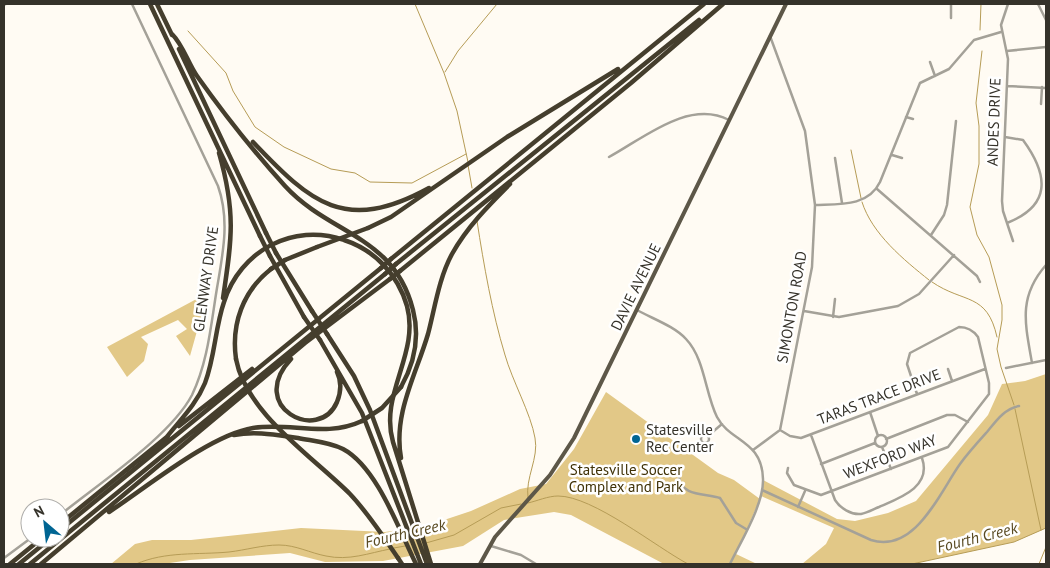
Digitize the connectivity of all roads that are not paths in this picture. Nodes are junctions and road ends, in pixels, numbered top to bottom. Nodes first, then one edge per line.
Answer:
1 (132, 4) edge
2 (150, 4) edge
3 (157, 4) edge
4 (704, 4) edge
5 (721, 4) edge
6 (786, 4) edge
7 (951, 4) edge
8 (1008, 4) edge
9 (1038, 4) edge
10 (951, 18) dead end
11 (1046, 20) edge
12 (1001, 32) junction
13 (172, 34) junction
14 (770, 36) junction
15 (652, 45) junction
16 (1046, 47) edge
17 (1007, 50) junction
18 (930, 62) dead end
19 (935, 76) junction
20 (1007, 86) junction
21 (1042, 87) junction
22 (1046, 88) edge
23 (1041, 104) dead end
24 (229, 117) junction
25 (906, 117) junction
26 (913, 119) dead end
27 (729, 120) junction
28 (956, 121) dead end
29 (568, 133) junction
30 (1005, 137) junction
31 (215, 140) junction
32 (892, 155) junction
33 (609, 157) dead end
34 (835, 158) dead end
35 (902, 158) dead end
36 (446, 179) junction
37 (877, 189) junction
38 (1046, 190) edge
39 (842, 203) junction
40 (814, 205) junction
41 (1007, 223) junction
42 (931, 235) junction
43 (1013, 240) dead end
44 (954, 255) junction
45 (1046, 265) edge
46 (980, 282) dead end
47 (835, 299) dead end
48 (637, 310) junction
49 (804, 311) junction
50 (834, 317) junction
51 (218, 328) junction
52 (305, 343) junction
53 (280, 350) junction
54 (1046, 360) edge
55 (333, 361) junction
56 (1032, 363) junction
57 (985, 368) junction
58 (1006, 368) dead end
59 (948, 369) dead end
60 (952, 381) junction
61 (917, 394) junction
62 (1018, 406) dead end
63 (870, 412) junction
64 (968, 422) junction
65 (722, 424) junction
66 (780, 430) junction
67 (709, 435) dead end
68 (811, 435) junction
69 (878, 436) junction
70 (166, 438) junction
71 (886, 439) junction
72 (218, 441) junction
73 (875, 443) junction
74 (882, 447) junction
75 (753, 450) junction
76 (922, 458) junction
77 (821, 464) junction
78 (788, 468) dead end
79 (891, 469) junction
80 (679, 477) dead end
81 (406, 482) junction
82 (762, 490) junction
83 (805, 491) junction
84 (832, 492) junction
85 (70, 507) edge
86 (798, 508) junction
87 (70, 516) edge
88 (70, 522) edge
89 (92, 523) junction
90 (746, 529) junction
91 (20, 546) edge
92 (490, 546) junction
93 (29, 548) edge
94 (29, 548) edge
95 (38, 548) edge
96 (425, 554) junction
97 (414, 556) junction
98 (4, 558) edge
99 (6, 564) edge
100 (10, 564) edge
101 (18, 564) edge
102 (30, 564) edge
103 (41, 564) edge
104 (402, 564) edge
105 (416, 564) edge
106 (420, 564) edge
107 (429, 564) edge
108 (480, 564) edge
109 (536, 564) edge
110 (730, 564) edge

1 - 85 street, GLENWAY DRIVE
2 - 31 highway
3 - 13 highway
4 - 15 highway
5 - 29 highway
5 - 102 highway, bridge
6 - 14 main road, DAVIE AVENUE
7 - 10 street
8 - 12 street
9 - 11 street
12 - 17 street, ANDES DRIVE
12 - 19 street
13 - 24 highway
13 - 96 highway, bridge
14 - 27 main road, DAVIE AVENUE
14 - 40 street, SIMONTON ROAD
15 - 36 highway
15 - 53 highway, bridge
16 - 17 street
17 - 20 street, ANDES DRIVE
18 - 19 street
19 - 25 street
20 - 21 street
20 - 30 street, ANDES DRIVE
21 - 22 street
21 - 23 street
24 - 36 highway
24 - 72 highway, bridge
25 - 26 street
25 - 32 street
27 - 33 street
27 - 48 main road, DAVIE AVENUE
28 - 42 street
29 - 52 highway, bridge
29 - 81 highway
30 - 38 street
30 - 41 street, ANDES DRIVE
31 - 51 highway
31 - 55 highway, bridge
32 - 35 street
32 - 37 street
34 - 39 street
36 - 104 highway, bridge
37 - 39 street
37 - 42 street
38 - 41 street
39 - 40 street
40 - 49 street, SIMONTON ROAD
41 - 43 street, ANDES DRIVE
42 - 44 street
44 - 46 street
44 - 50 street
45 - 56 street
47 - 50 street
48 - 65 street
48 - 92 main road, DAVIE AVENUE
49 - 50 street
49 - 66 street, SIMONTON ROAD
51 - 70 highway
51 - 81 highway
52 - 55 highway
52 - 89 highway
53 - 70 highway
53 - 88 highway
54 - 56 street
55 - 97 highway
56 - 58 street
57 - 60 street, TARAS TRACE DRIVE
57 - 61 street, WEXFORD WAY
57 - 64 street, WEXFORD WAY
59 - 60 street
60 - 61 street, TARAS TRACE DRIVE
61 - 63 street, TARAS TRACE DRIVE
62 - 86 street
63 - 68 street, TARAS TRACE DRIVE
63 - 69 street
64 - 71 street
64 - 76 street, WEXFORD WAY
65 - 67 street
65 - 75 street
66 - 68 street, TARAS TRACE DRIVE
66 - 75 street
68 - 77 street
69 - 71 street
69 - 73 street
70 - 87 highway
71 - 74 street
72 - 89 highway
72 - 97 highway
73 - 74 street
73 - 77 street
74 - 79 street
75 - 82 street
76 - 79 street, WEXFORD WAY
76 - 84 street
77 - 84 street
78 - 83 street
79 - 84 street, WEXFORD WAY
80 - 90 street
81 - 96 highway
82 - 86 street
82 - 90 street
83 - 84 street, WEXFORD WAY
83 - 86 street
89 - 103 highway
90 - 110 street
91 - 98 street
92 - 108 main road, DAVIE AVENUE
92 - 109 street
93 - 99 highway
94 - 100 highway
95 - 101 highway
96 - 107 highway
97 - 105 highway
97 - 106 highway

